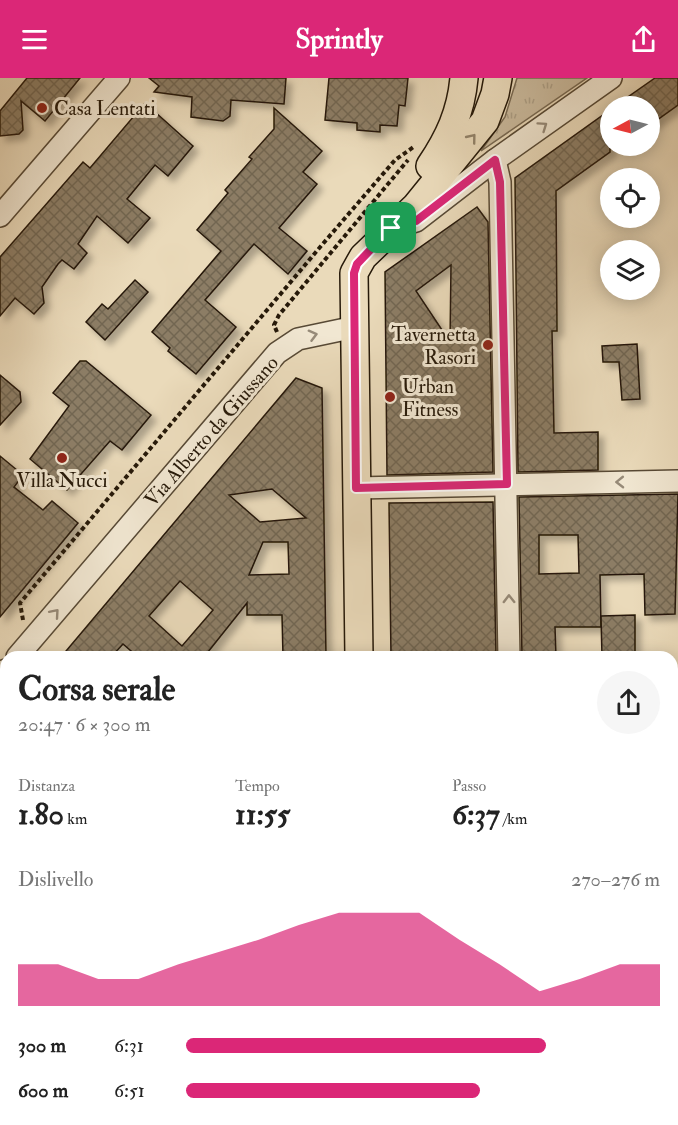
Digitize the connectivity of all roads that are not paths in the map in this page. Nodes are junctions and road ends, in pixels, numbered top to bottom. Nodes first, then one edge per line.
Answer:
1 (119, 78) edge
2 (464, 78) edge
3 (498, 78) edge
4 (611, 78) edge
5 (495, 160) junction
6 (0, 216) edge
7 (391, 228) junction
8 (355, 327) junction
9 (678, 481) edge
10 (507, 484) junction
11 (356, 488) junction
12 (22, 651) edge
13 (359, 651) edge
14 (509, 651) edge

1 - 6 street
2 - 7 main road
7 -> 3 main road
5 -> 4 street
5 - 7 street
5 - 10 street
7 - 8 main road
8 - 11 main road
12 -> 8 street, Via Alberto da Giussano
9 -> 10 street
10 - 11 street
14 -> 10 street
11 - 13 main road

